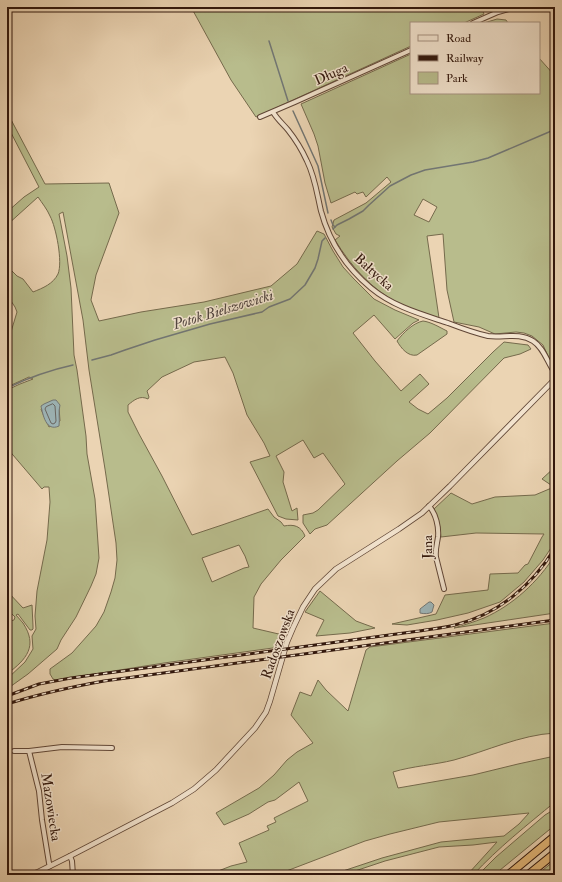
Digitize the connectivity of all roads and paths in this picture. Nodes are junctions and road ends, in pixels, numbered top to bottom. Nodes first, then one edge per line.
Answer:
1 (516, 7) edge
2 (475, 22) edge
3 (410, 50) edge
4 (273, 112) junction
5 (260, 117) dead end
6 (555, 373) edge
7 (555, 379) edge
8 (429, 506) junction
9 (444, 589) dead end
10 (112, 748) dead end
11 (14, 751) dead end
12 (29, 751) junction
13 (555, 836) edge
14 (555, 853) edge
15 (70, 856) junction
16 (50, 866) junction
17 (28, 875) edge
18 (73, 875) edge
19 (508, 875) edge
20 (528, 875) edge

1 - 2 street
3 - 4 street, Długa
4 - 5 street, Długa
4 - 6 street, Bałtycka
7 - 8 street, Radoszowska
8 - 9 street, Jana
8 - 15 street, Radoszowska
10 - 12 street
11 - 12 street
12 - 16 street, Mazowiecka
13 - 19 highway
14 - 20 highway
15 - 16 street, Radoszowska
15 - 18 street
16 - 17 street, Radoszowska

